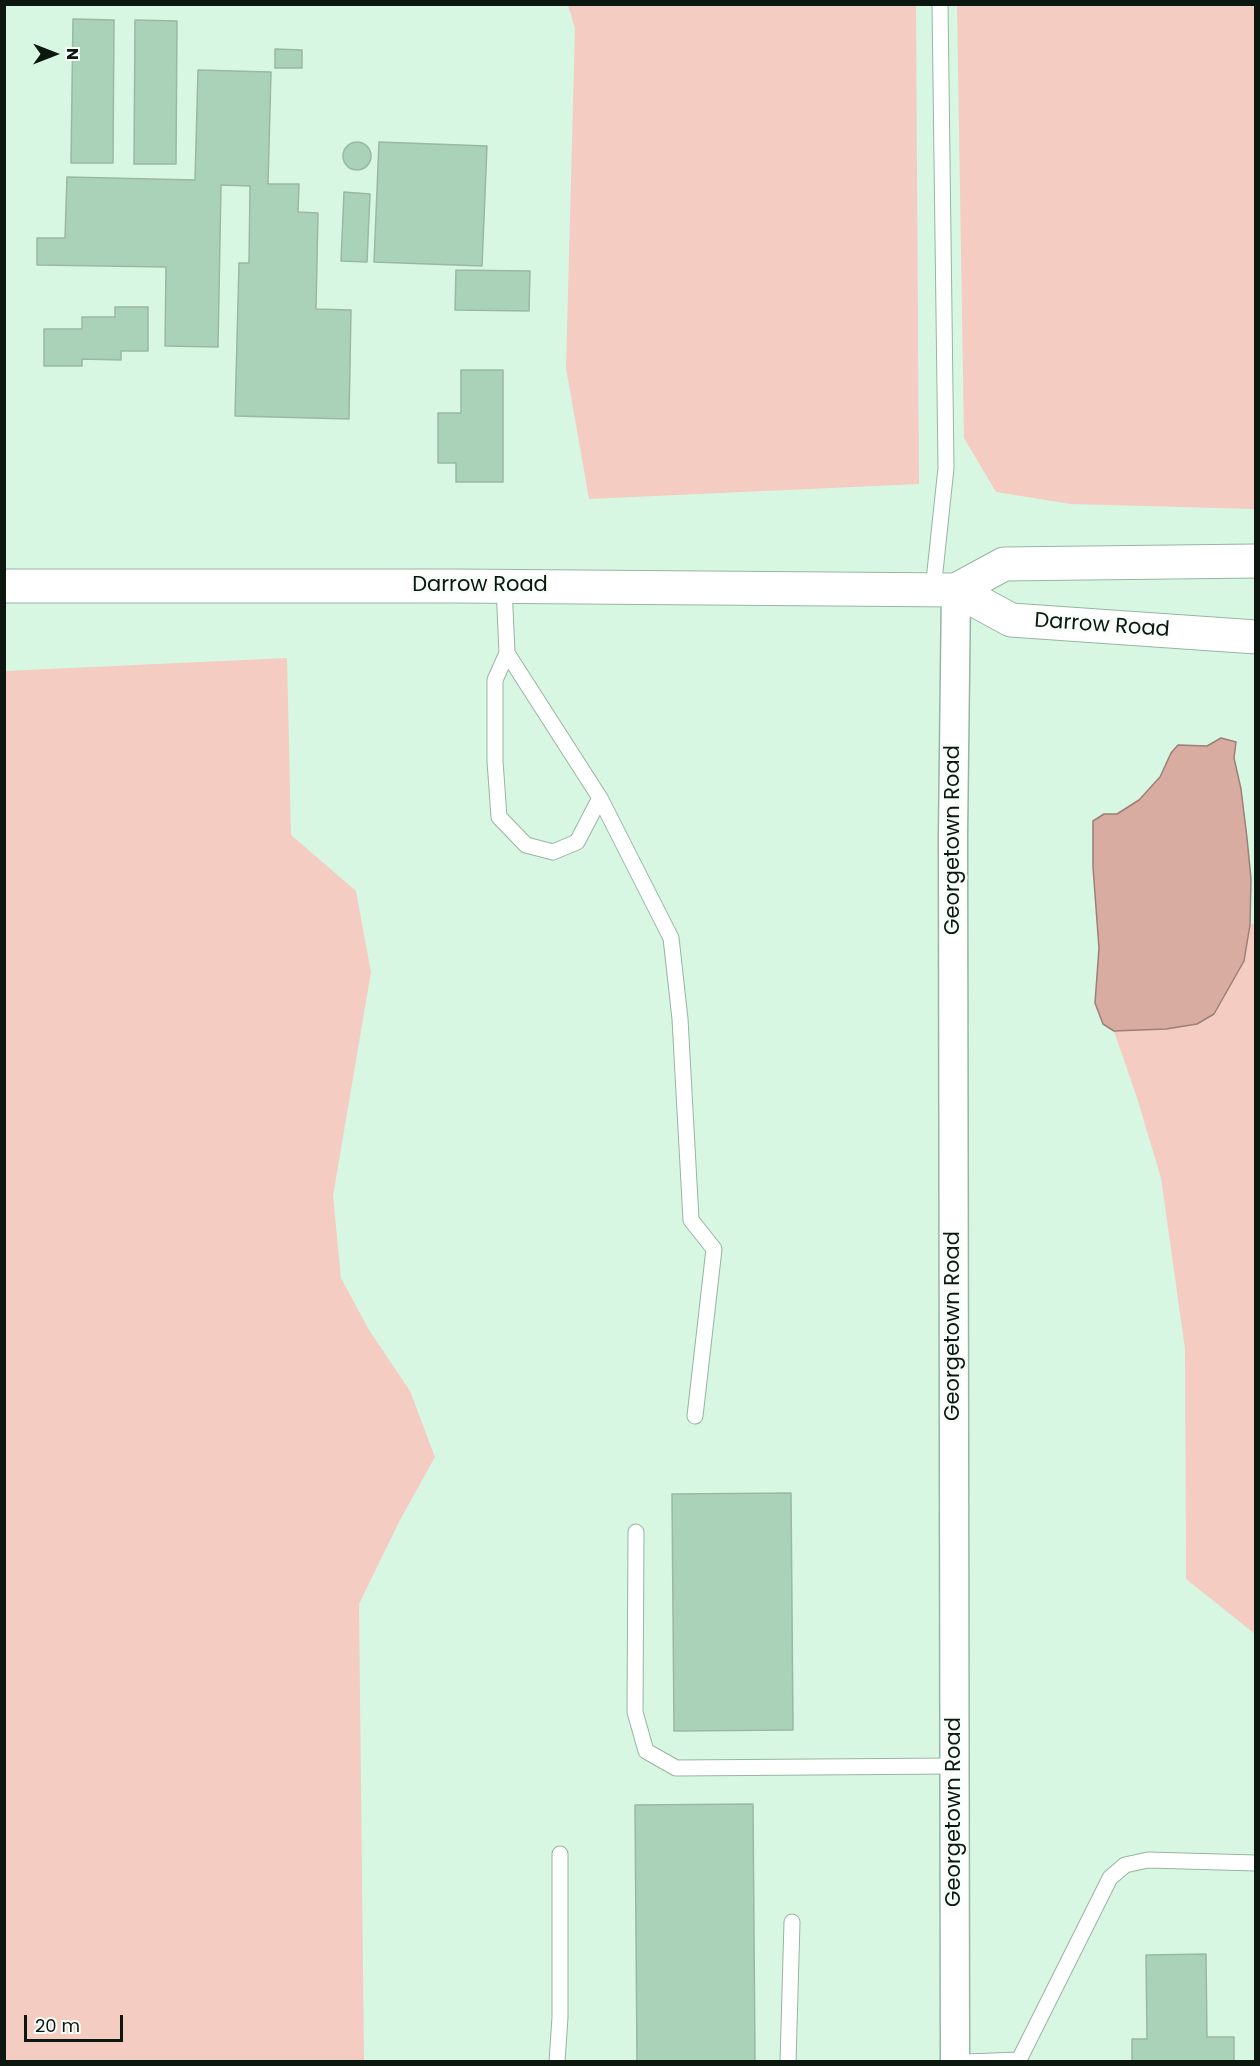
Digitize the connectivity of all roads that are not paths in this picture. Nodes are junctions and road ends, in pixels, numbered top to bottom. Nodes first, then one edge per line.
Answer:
1 (940, 4) edge
2 (1256, 561) edge
3 (4, 586) edge
4 (504, 586) junction
5 (944, 590) junction
6 (1256, 637) edge
7 (507, 653) junction
8 (600, 798) junction
9 (695, 1416) dead end
10 (636, 1532) dead end
11 (954, 1766) junction
12 (560, 1854) dead end
13 (1256, 1863) edge
14 (792, 1922) dead end
15 (556, 2061) edge
16 (788, 2061) edge
17 (955, 2061) edge
18 (965, 2061) edge
19 (1020, 2061) edge

1 - 5 lane
2 - 5 main road, Darrow Road
3 - 4 main road, Darrow Road
4 - 5 main road, Darrow Road
4 - 7 lane
5 - 6 main road, Darrow Road
5 - 11 street, Georgetown Road
7 - 8 lane
7 - 8 lane
8 - 9 lane
10 - 11 lane
11 - 17 street, Georgetown Road
12 - 15 lane
13 - 19 lane
14 - 16 lane
18 - 19 lane

